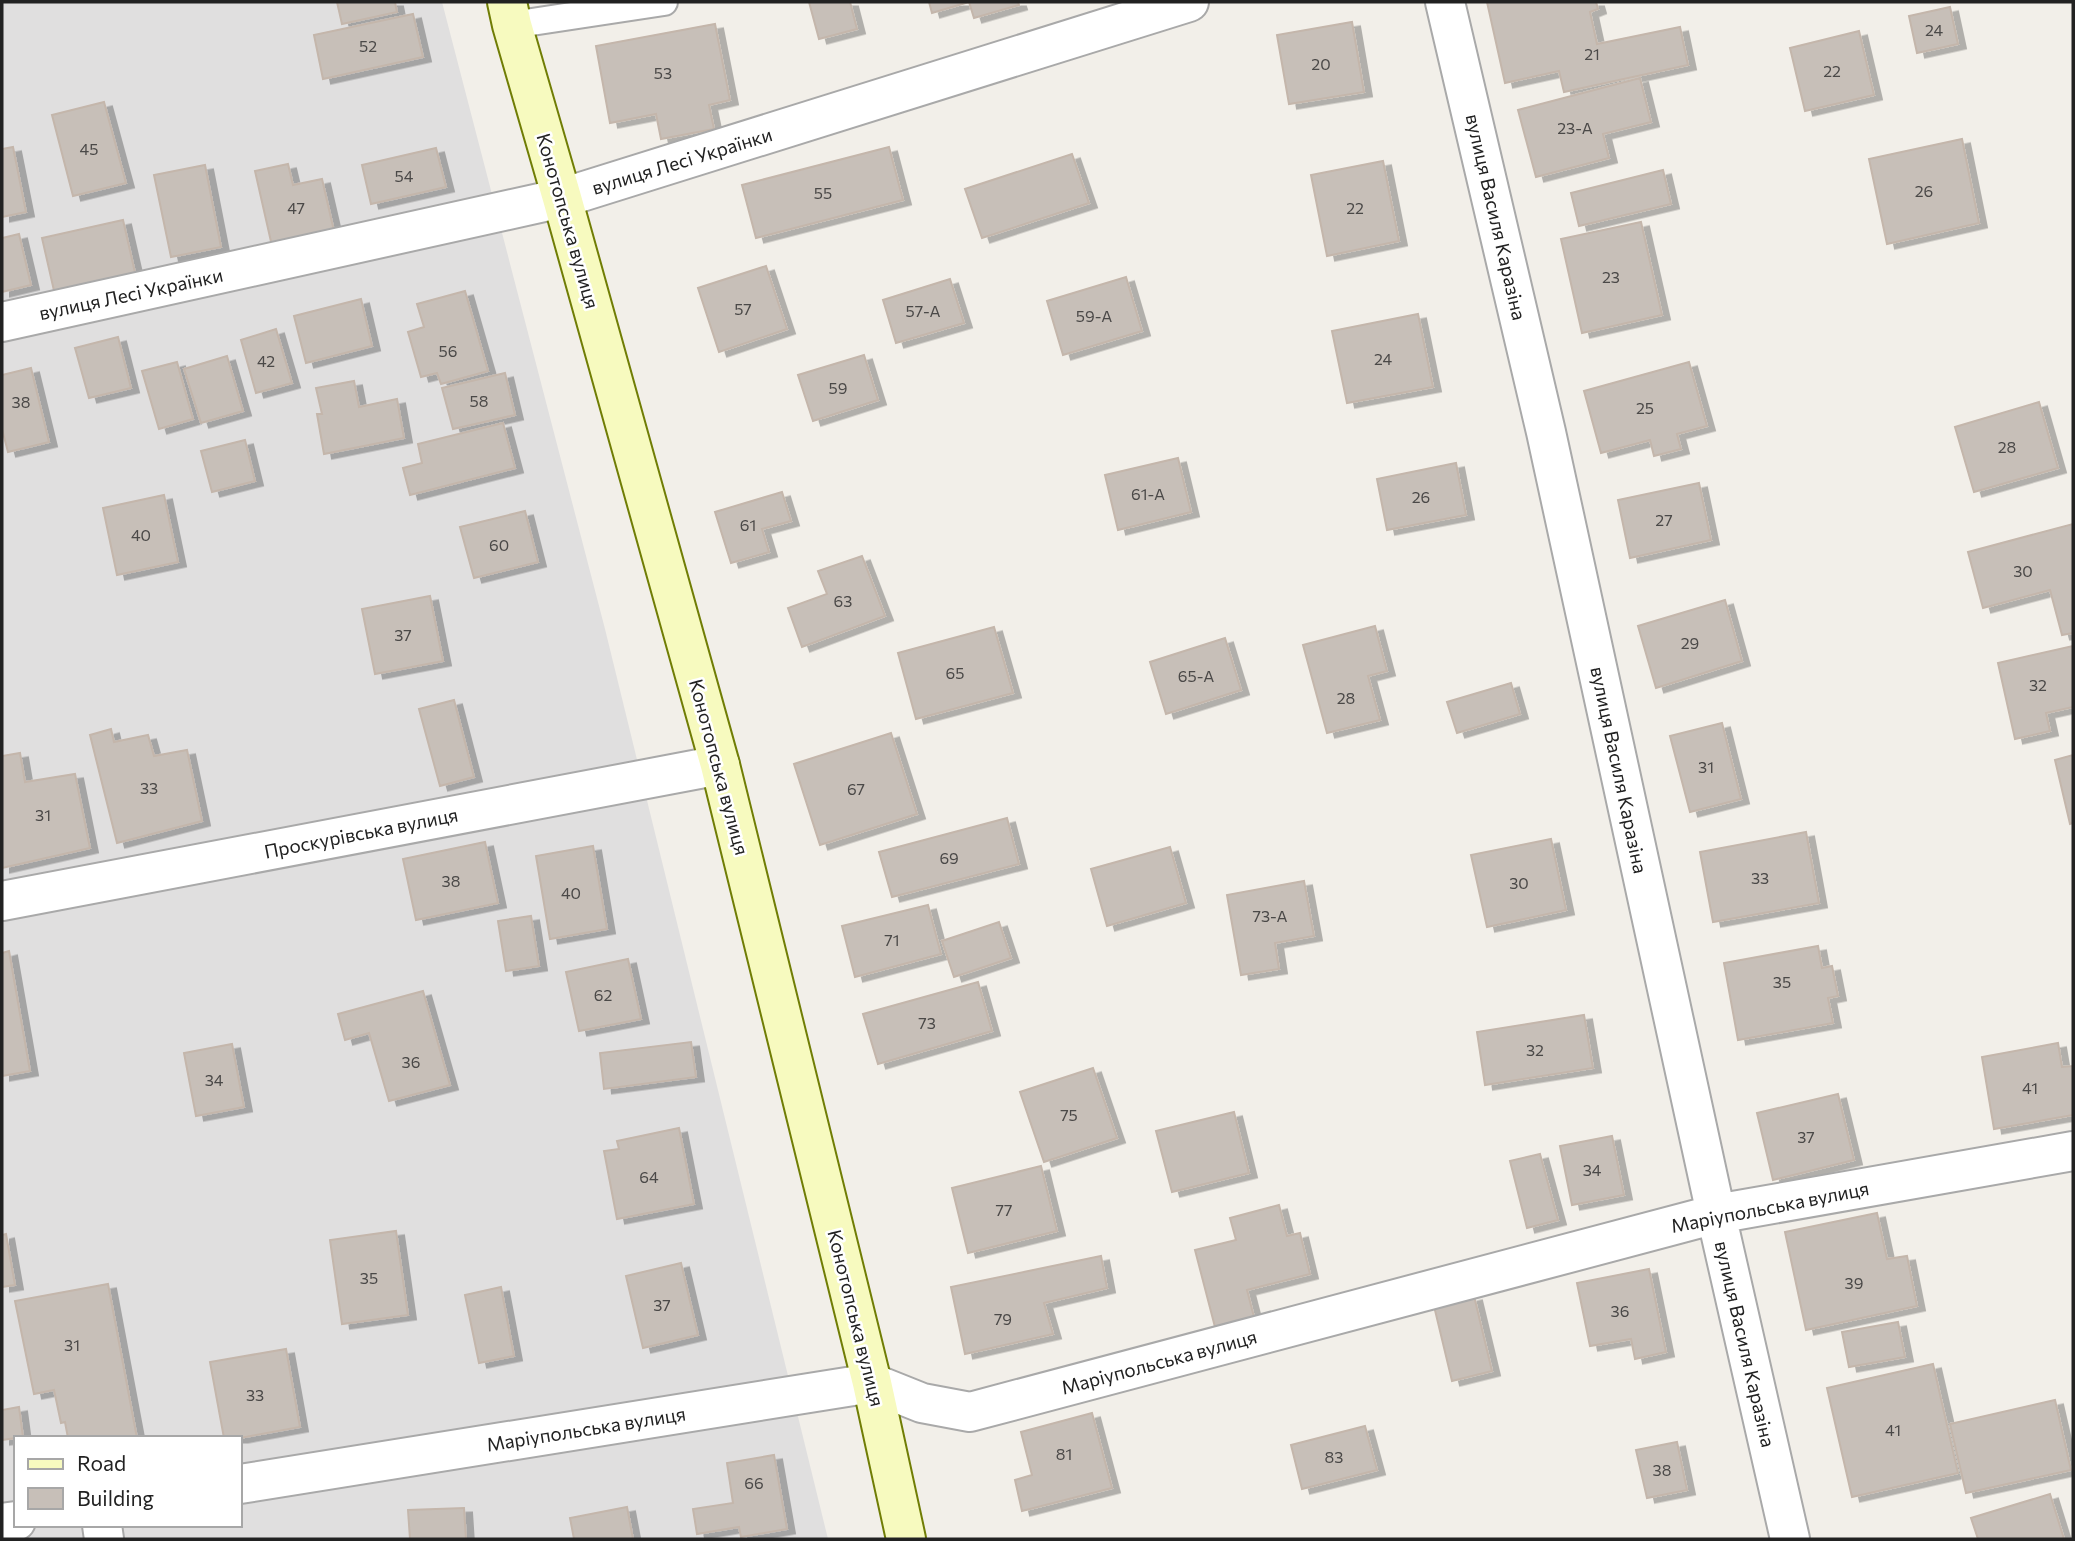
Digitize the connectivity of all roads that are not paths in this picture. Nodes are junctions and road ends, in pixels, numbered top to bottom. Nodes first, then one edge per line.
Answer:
1 (664, 2) edge
2 (1189, 2) edge
3 (1445, 2) edge
4 (510, 13) edge
5 (562, 198) junction
6 (2, 322) edge
7 (720, 765) junction
8 (2, 901) edge
9 (2073, 1151) edge
10 (1716, 1214) junction
11 (872, 1383) junction
12 (242, 1484) edge
13 (906, 1539) edge
14 (1790, 1539) edge

1 - 4 lane
2 - 5 street, вулиця Лесі Українки
3 - 10 street, вулиця Василя Каразіна
4 - 5 street, Конотопська вулиця
5 - 6 street, вулиця Лесі Українки
5 - 7 street, Конотопська вулиця
7 - 8 street, Проскурівська вулиця
7 - 11 street, Конотопська вулиця
9 - 10 street, Маріупольська вулиця
10 - 11 street, Маріупольська вулиця
10 - 14 street, вулиця Василя Каразіна
11 - 12 street, Маріупольська вулиця
11 - 13 street, Конотопська вулиця

